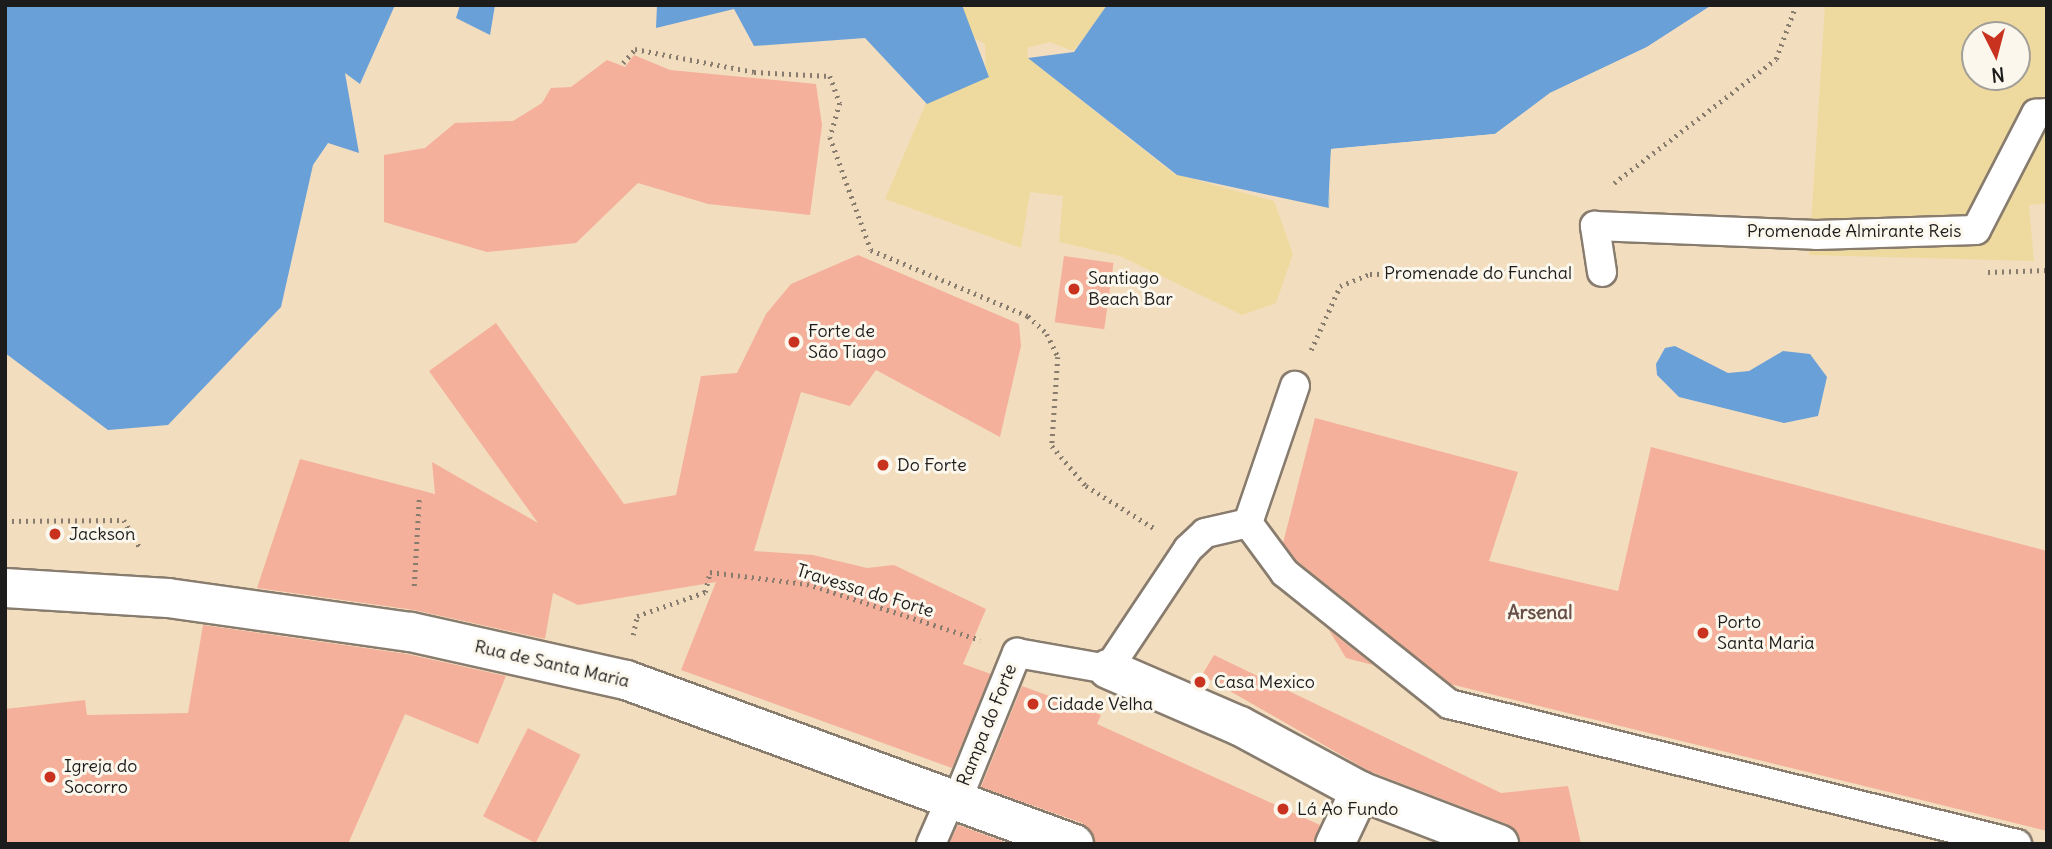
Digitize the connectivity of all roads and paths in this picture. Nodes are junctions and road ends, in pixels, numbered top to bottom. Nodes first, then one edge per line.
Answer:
1 (1796, 5) edge
2 (623, 63) dead end
3 (2047, 113) edge
4 (1595, 226) junction
5 (2047, 270) edge
6 (2035, 271) dead end
7 (1602, 272) joint
8 (1295, 386) joint
9 (419, 499) dead end
10 (5, 521) edge
11 (1248, 523) junction
12 (1188, 548) junction
13 (5, 587) edge
14 (168, 598) junction
15 (638, 616) dead end
16 (411, 632) junction
17 (1017, 653) junction
18 (1108, 668) junction
19 (1360, 791) junction
20 (955, 797) junction
21 (931, 844) edge
22 (1074, 844) edge
23 (1335, 844) edge
24 (1499, 844) edge
25 (2017, 844) edge

1 - 4 path
2 - 12 path
3 - 4 lane, Promenade Almirante Reis
4 - 7 lane
5 - 6 path
7 - 8 path, Promenade do Funchal
8 - 11 lane
9 - 16 path
10 - 14 path
11 - 12 lane
11 - 25 lane
12 - 18 lane
13 - 14 street, Rua de Santa Maria
14 - 16 street, Rua de Santa Maria
15 - 17 path, Travessa do Forte
16 - 20 street, Rua de Santa Maria
17 - 18 lane
17 - 20 lane, Rampa do Forte
18 - 19 street
19 - 23 street
19 - 24 street
20 - 21 lane, Rampa do Forte
20 - 22 street, Rua de Santa Maria

